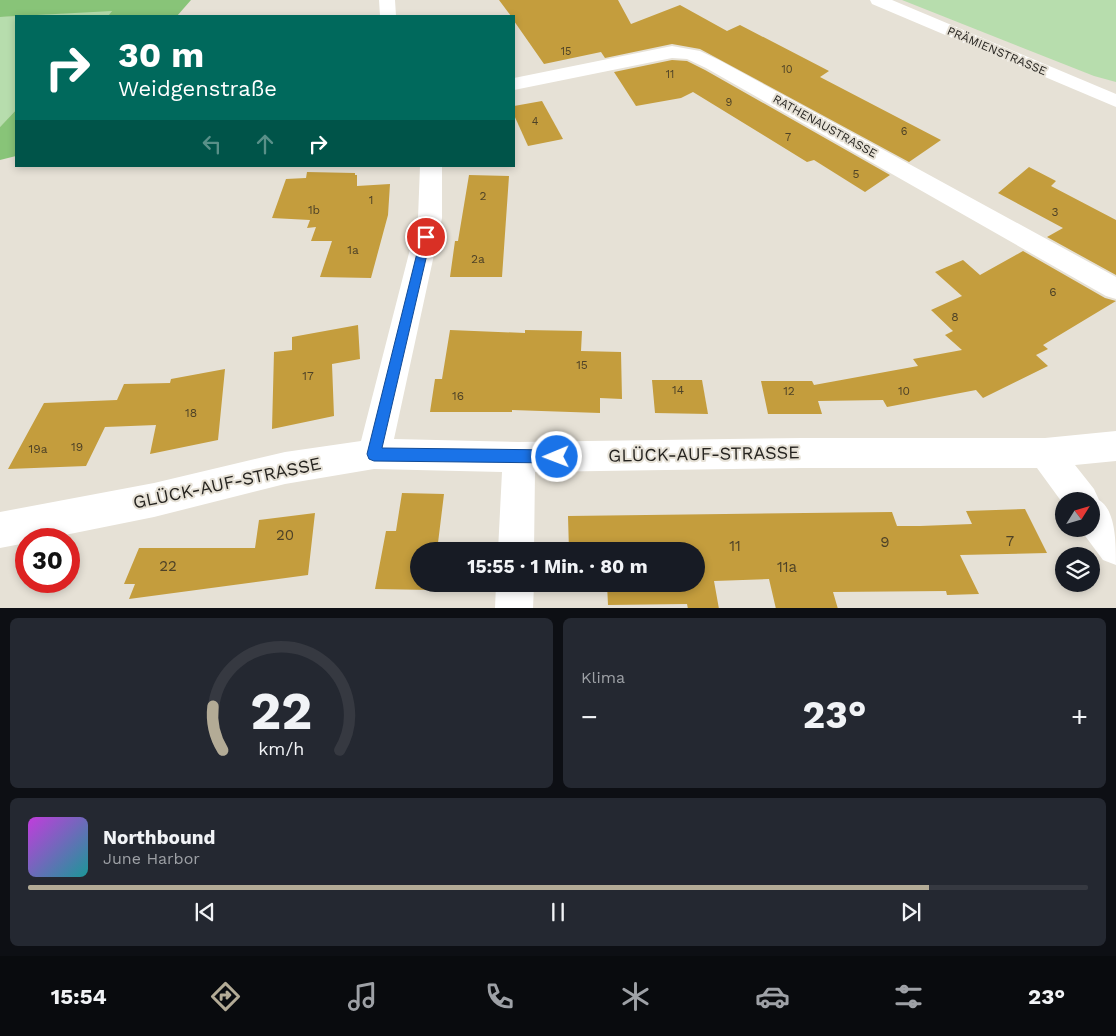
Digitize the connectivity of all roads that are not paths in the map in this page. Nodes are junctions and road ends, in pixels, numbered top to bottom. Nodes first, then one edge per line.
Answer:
1 (387, 0) edge
2 (878, 0) edge
3 (388, 15) edge
4 (515, 84) edge
5 (1116, 102) edge
6 (431, 167) edge
7 (1116, 289) edge
8 (1116, 446) edge
9 (1045, 453) junction
10 (374, 454) junction
11 (520, 457) junction
12 (1075, 492) edge
13 (1100, 526) edge
14 (0, 530) edge
15 (516, 542) edge
16 (1116, 547) edge
17 (515, 592) edge
18 (514, 608) edge

1 - 3 street
2 - 5 street, PRÄMIENSTRASSE
4 - 7 street, RATHENAUSTRASSE
6 - 10 street
8 - 9 street, GLÜCK-AUF-STRASSE
9 - 11 street, GLÜCK-AUF-STRASSE
9 - 12 street
10 - 11 street, GLÜCK-AUF-STRASSE
10 - 14 street, GLÜCK-AUF-STRASSE
11 - 15 street
13 - 16 street
17 - 18 street

